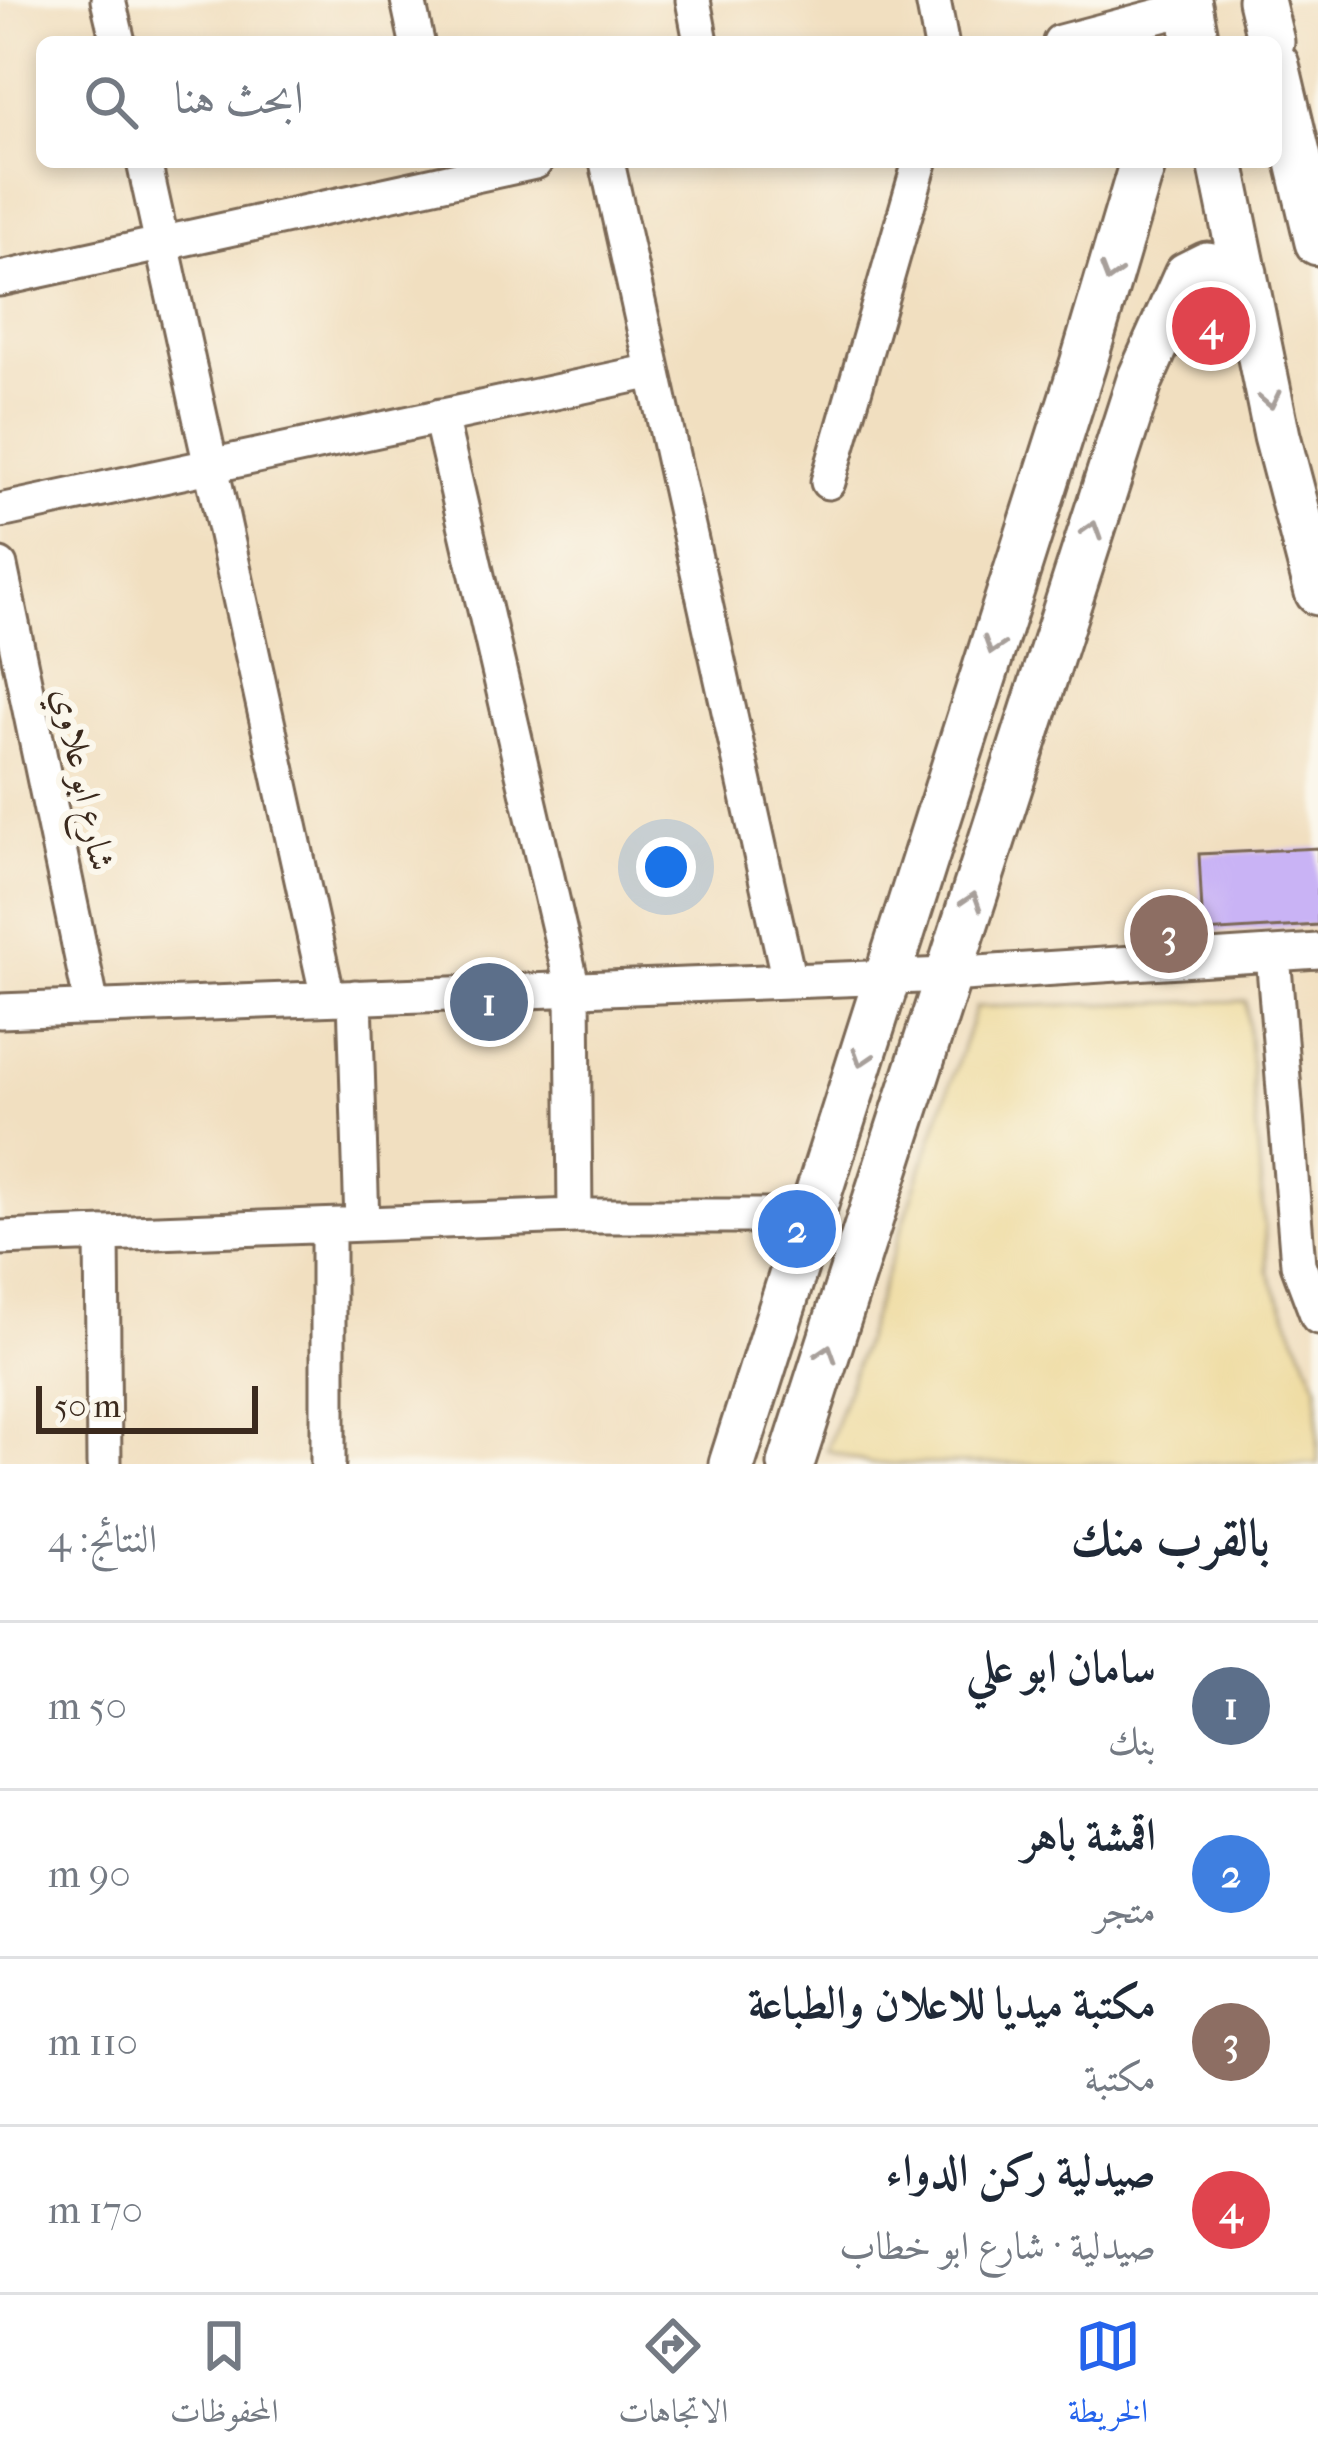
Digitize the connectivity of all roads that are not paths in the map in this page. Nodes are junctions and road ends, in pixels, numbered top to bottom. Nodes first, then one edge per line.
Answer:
1 (108, 0) edge
2 (408, 0) edge
3 (693, 0) edge
4 (933, 0) edge
5 (1261, 0) edge
6 (1188, 23) edge
7 (117, 36) edge
8 (416, 36) edge
9 (700, 36) edge
10 (940, 36) edge
11 (1100, 36) edge
12 (1270, 36) edge
13 (1282, 90) edge
14 (145, 168) edge
15 (482, 168) edge
16 (608, 168) edge
17 (918, 168) edge
18 (1141, 168) edge
19 (1222, 168) edge
20 (446, 172) edge
21 (1318, 242) edge
22 (162, 244) junction
23 (1244, 274) junction
24 (0, 279) edge
25 (1083, 364) junction
26 (653, 371) junction
27 (1140, 380) junction
28 (440, 416) junction
29 (211, 466) junction
30 (828, 482) dead end
31 (0, 511) edge
32 (0, 566) edge
33 (1318, 592) edge
34 (1318, 951) edge
35 (1274, 954) junction
36 (948, 975) junction
37 (887, 977) junction
38 (789, 981) junction
39 (573, 989) junction
40 (342, 998) junction
41 (92, 1007) junction
42 (0, 1011) edge
43 (575, 1216) junction
44 (811, 1216) junction
45 (345, 1225) junction
46 (102, 1234) junction
47 (0, 1238) edge
48 (1318, 1317) edge
49 (104, 1464) edge
50 (328, 1464) edge
51 (732, 1464) edge
52 (791, 1464) edge

1 - 7 street
2 - 8 street
3 - 9 street
4 - 10 street
5 - 12 main road
6 - 11 street
13 - 21 main road
14 - 22 street
15 - 20 street
16 - 26 street
17 - 30 street
18 -> 25 main road
19 - 23 main road
20 - 22 street
22 - 24 street
22 - 29 street
23 - 27 main road
23 -> 33 main road
25 - 27 main road
25 -> 37 main road
26 - 28 street
26 - 38 street
36 -> 27 main road
28 - 29 street
28 - 39 street
29 - 31 street
29 - 40 street
32 - 41 street, شارع ابو علاوي
34 - 35 street
35 - 36 street
35 - 48 street
36 - 37 street
52 -> 36 main road
37 - 38 street
37 -> 44 main road
38 - 39 street
39 - 40 street
39 - 43 street
40 - 41 street
40 - 45 street
41 - 42 street
43 - 44 street
43 - 45 street
44 - 51 main road
45 - 46 street
45 - 50 street
46 - 47 street
46 - 49 street

